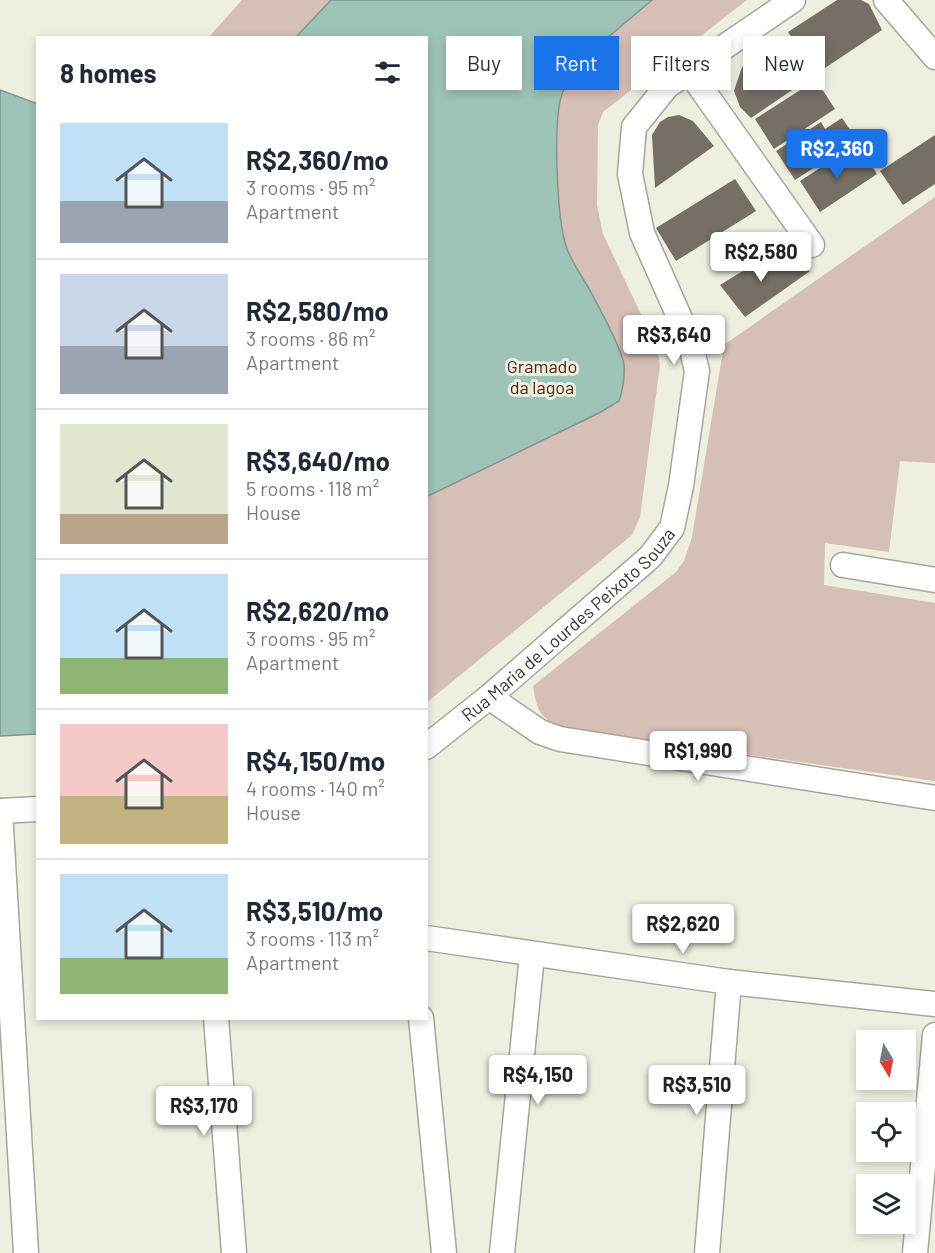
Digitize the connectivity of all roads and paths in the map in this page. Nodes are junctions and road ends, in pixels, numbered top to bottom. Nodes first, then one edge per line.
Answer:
1 (793, 0) edge
2 (886, 0) edge
3 (731, 42) edge
4 (935, 57) edge
5 (664, 90) edge
6 (702, 90) edge
7 (812, 245) dead end
8 (843, 565) dead end
9 (935, 580) edge
10 (489, 697) junction
11 (428, 745) edge
12 (935, 798) edge
13 (36, 809) edge
14 (0, 811) edge
15 (3, 913) edge
16 (428, 938) edge
17 (532, 955) junction
18 (729, 982) junction
19 (935, 1004) edge
20 (216, 1020) edge
21 (421, 1020) edge
22 (935, 1035) edge
23 (26, 1253) edge
24 (234, 1253) edge
25 (444, 1253) edge
26 (502, 1253) edge
27 (706, 1253) edge
28 (915, 1253) edge

1 - 3 street, Rua Maria de Lourdes Peixoto Souza
2 - 4 street
5 - 10 street, Rua Maria de Lourdes Peixoto Souza
6 - 7 street
8 - 9 street
10 - 11 street, Rua Maria de Lourdes Peixoto Souza
10 - 12 street
13 - 14 street
14 - 15 street
15 - 23 street
16 - 17 street
17 - 18 street
17 - 26 street
18 - 19 street
18 - 27 street
20 - 24 street
21 - 25 street
22 - 28 street

